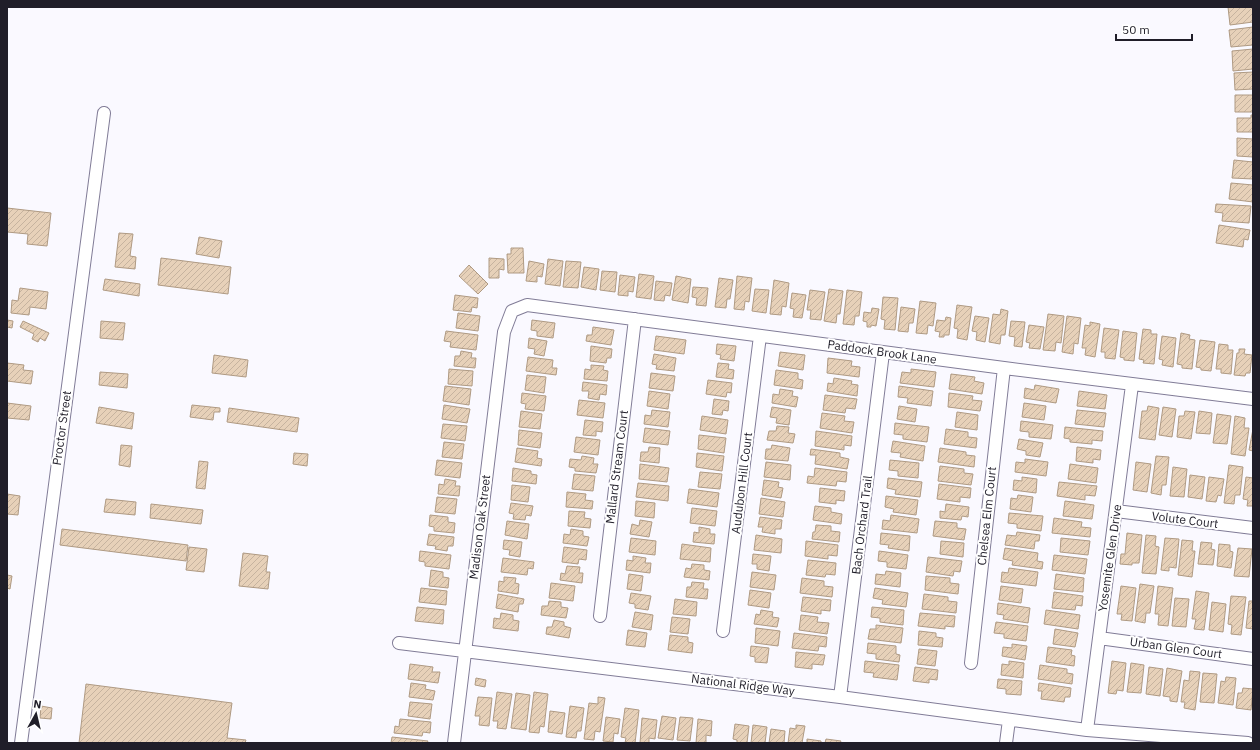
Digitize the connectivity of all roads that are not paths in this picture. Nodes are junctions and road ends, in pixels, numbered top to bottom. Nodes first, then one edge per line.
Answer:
1 (104, 113) dead end
2 (512, 312) joint
3 (635, 319) junction
4 (760, 336) junction
5 (883, 352) junction
6 (1004, 368) junction
7 (1132, 385) junction
8 (1253, 399) edge
9 (1116, 511) junction
10 (1253, 528) edge
11 (600, 616) dead end
12 (723, 631) dead end
13 (1099, 638) junction
14 (398, 643) dead end
15 (465, 651) junction
16 (1253, 659) edge
17 (971, 663) dead end
18 (840, 697) junction
19 (1009, 720) junction
20 (1087, 730) junction
21 (21, 743) edge
22 (454, 743) edge
23 (1006, 743) edge
24 (1152, 743) edge
25 (1248, 743) edge

1 - 21 street, Proctor Street
2 - 3 street, Paddock Brook Lane
2 - 15 street, Madison Oak Street
3 - 4 street, Paddock Brook Lane
3 - 11 street, Mallard Stream Court
4 - 5 street, Paddock Brook Lane
4 - 12 street, Audubon Hill Court
5 - 6 street, Paddock Brook Lane
5 - 18 street, Bach Orchard Trail
6 - 7 street, Paddock Brook Lane
6 - 17 street, Chelsea Elm Court
7 - 8 street, Paddock Brook Lane
7 - 9 street, Yosemite Glen Drive
9 - 10 street, Volute Court
9 - 13 street, Yosemite Glen Drive
13 - 16 street, Urban Glen Court
13 - 20 street, Yosemite Glen Drive
14 - 15 street, National Ridge Way
15 - 18 street, National Ridge Way
15 - 22 street, Madison Oak Street
18 - 19 street, National Ridge Way
19 - 20 street, National Ridge Way
19 - 23 street
20 - 24 street, National Ridge Way
20 - 25 street, National Ridge Way

